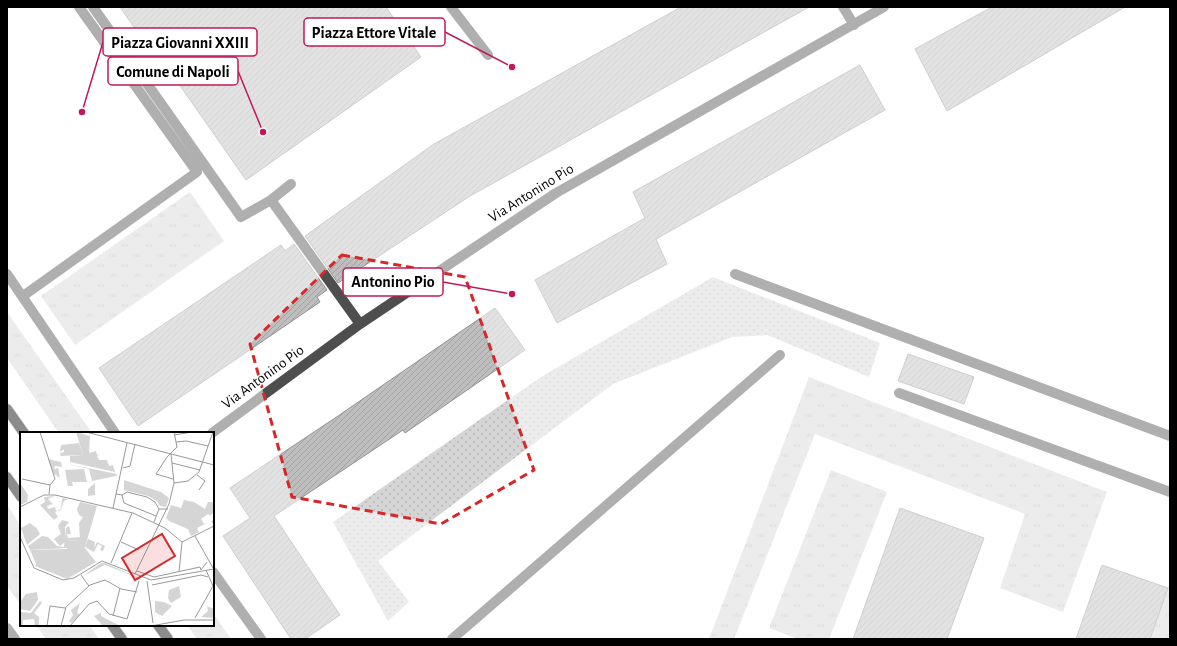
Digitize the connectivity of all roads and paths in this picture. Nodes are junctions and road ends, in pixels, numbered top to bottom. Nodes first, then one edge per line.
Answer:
1 (79, 7) edge
2 (93, 7) edge
3 (452, 7) edge
4 (843, 7) edge
5 (884, 7) edge
6 (854, 25) junction
7 (488, 55) dead end
8 (291, 184) dead end
9 (271, 200) junction
10 (7, 274) edge
11 (735, 274) dead end
12 (23, 296) junction
13 (360, 324) junction
14 (780, 355) dead end
15 (899, 393) dead end
16 (7, 409) edge
17 (23, 432) edge
18 (114, 432) edge
19 (213, 432) edge
20 (1170, 436) edge
21 (7, 478) edge
22 (1170, 492) edge
23 (20, 496) edge
24 (214, 573) edge
25 (113, 626) edge
26 (159, 626) edge
27 (7, 628) edge
28 (15, 639) edge
29 (122, 639) edge
30 (168, 639) edge
31 (261, 639) edge
32 (452, 639) edge

1 - 12 street
2 - 9 street
3 - 7 street
4 - 6 street
5 - 6 street, Via Antonino Pio
6 - 13 street, Via Antonino Pio
8 - 9 street
9 - 13 street
10 - 12 street
11 - 20 street
12 - 18 street
13 - 19 street, Via Antonino Pio
14 - 32 street
15 - 22 street
16 - 17 main road
21 - 23 main road
24 - 31 street
25 - 29 main road
26 - 30 main road
27 - 28 street

